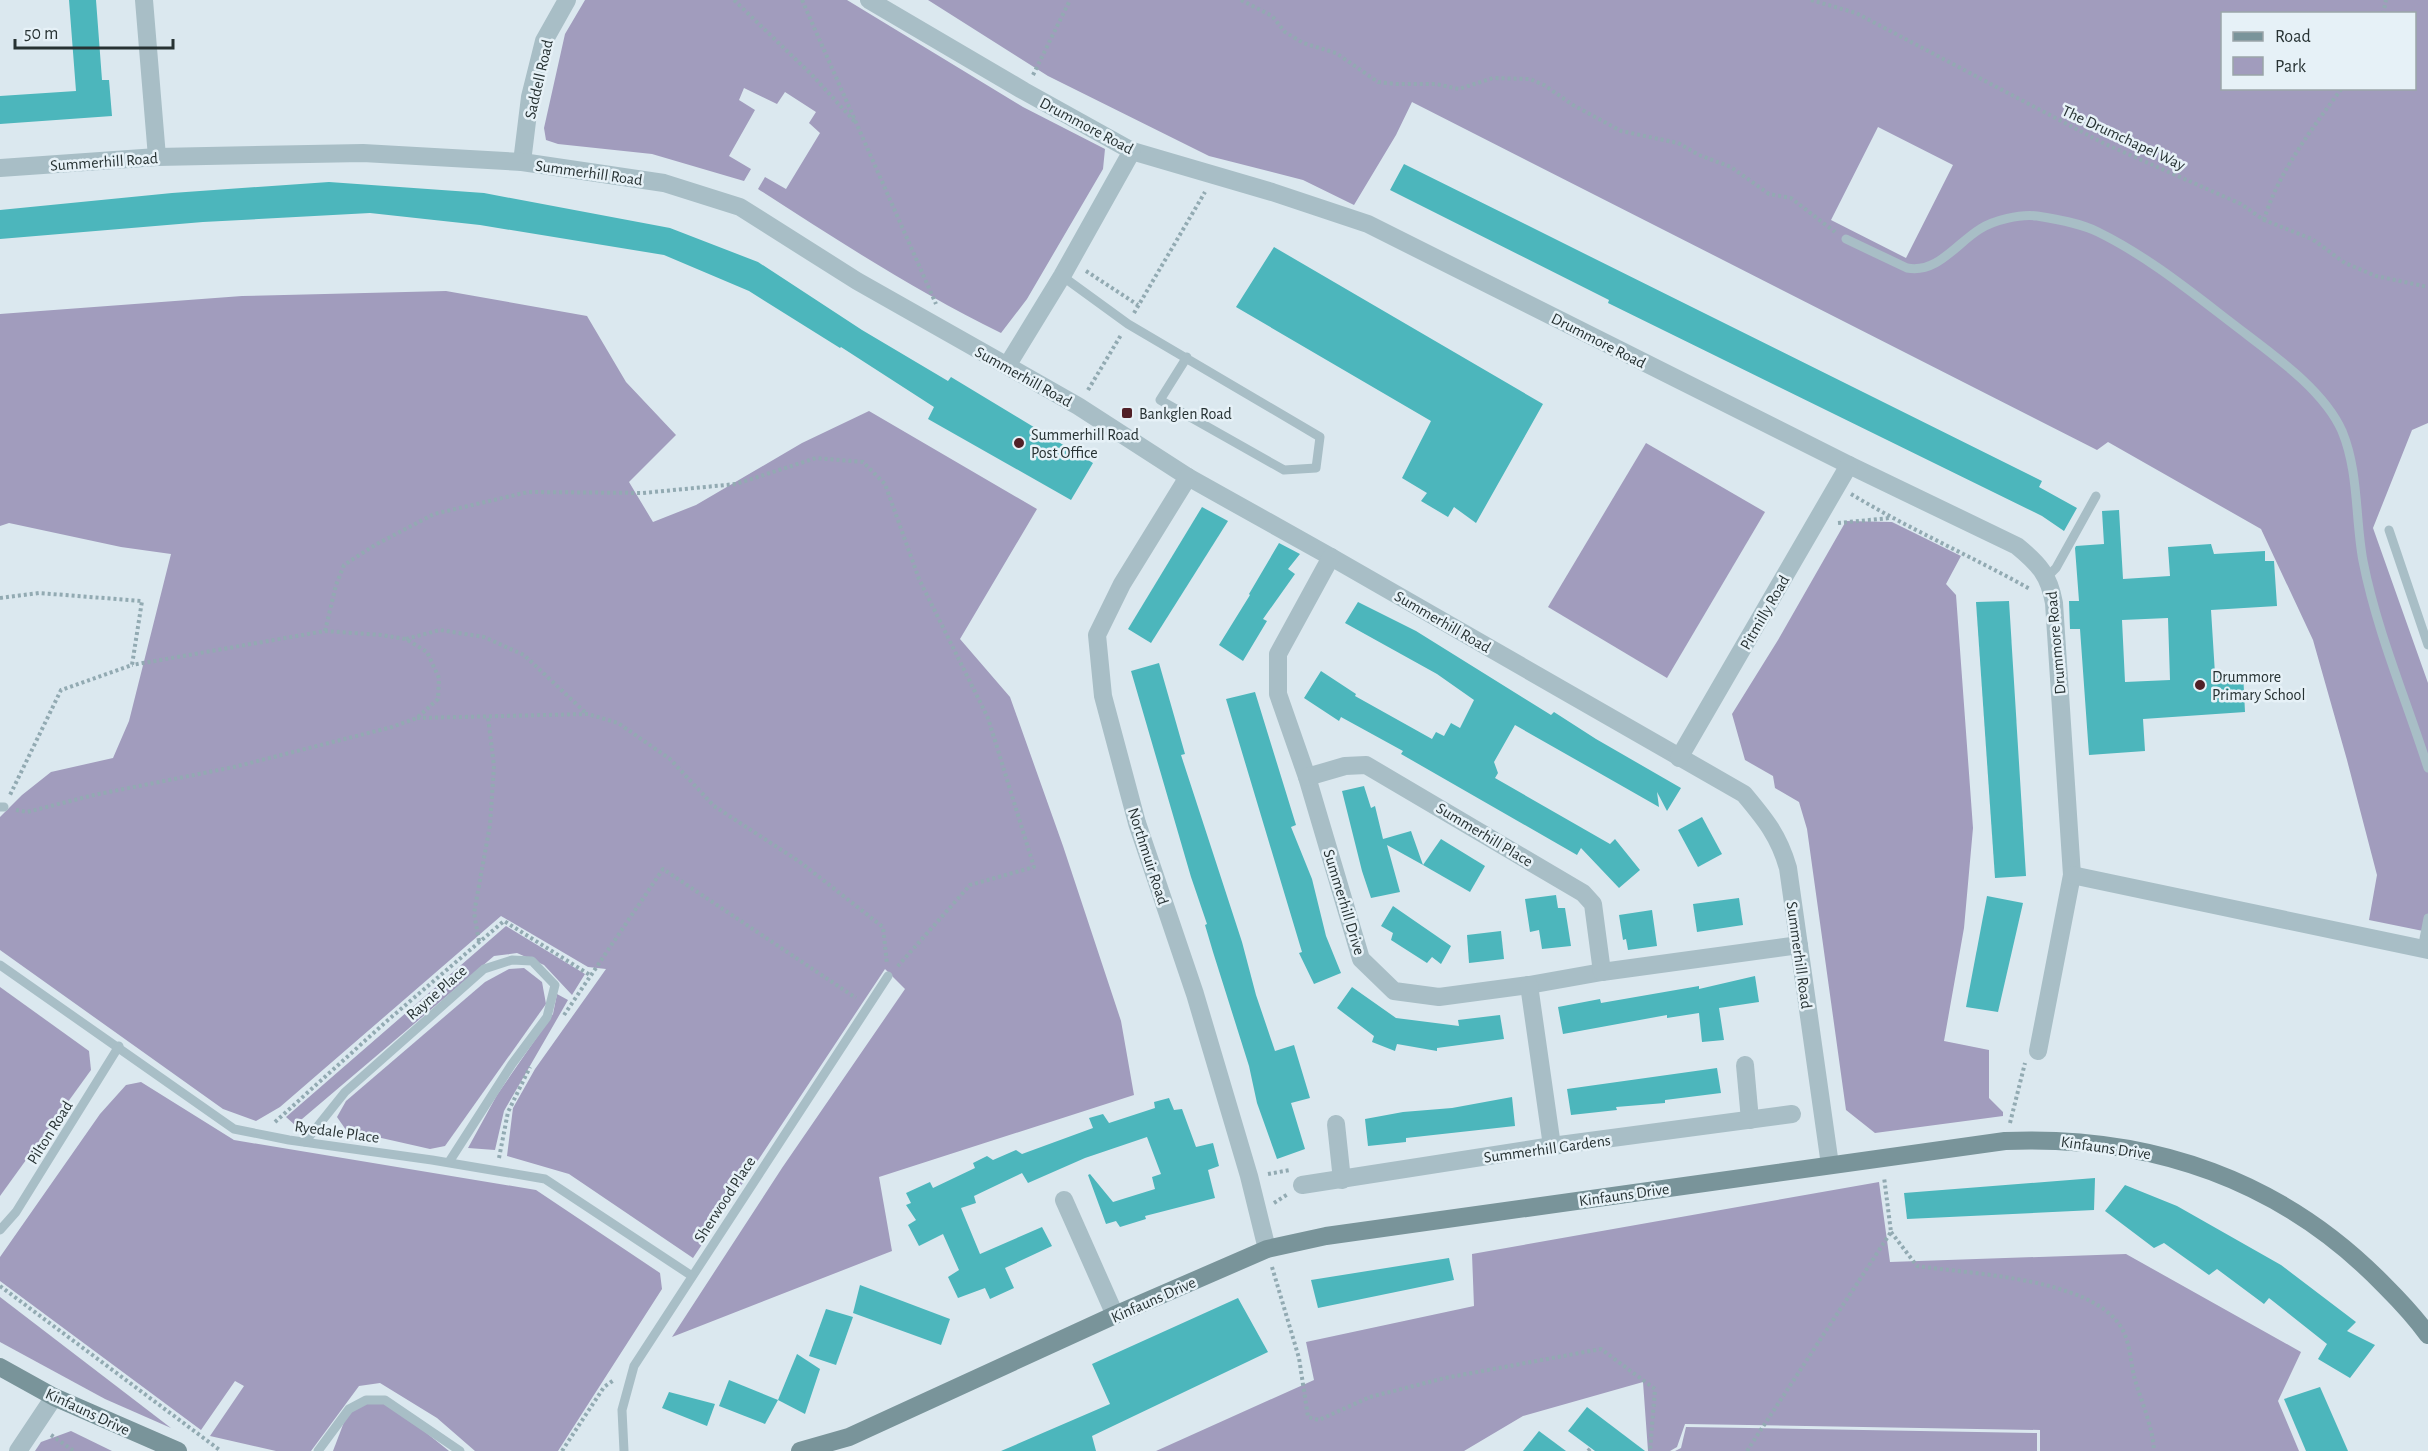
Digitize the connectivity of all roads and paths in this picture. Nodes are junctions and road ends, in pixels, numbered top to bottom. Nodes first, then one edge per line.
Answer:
1 (144, 0) edge
2 (567, 0) edge
3 (734, 0) edge
4 (802, 0) edge
5 (869, 0) edge
6 (1070, 0) edge
7 (1241, 0) edge
8 (1811, 0) edge
9 (2340, 90) edge
10 (1024, 92) junction
11 (859, 126) junction
12 (1132, 151) junction
13 (157, 157) junction
14 (522, 162) junction
15 (0, 168) edge
16 (1216, 174) junction
17 (2264, 220) junction
18 (1846, 239) joint
19 (1066, 269) junction
20 (2428, 287) edge
21 (1138, 305) junction
22 (1128, 324) junction
23 (946, 333) junction
24 (1187, 357) junction
25 (1007, 366) junction
26 (1078, 406) junction
27 (1849, 465) junction
28 (1188, 477) junction
29 (1836, 488) junction
30 (2096, 496) dead end
31 (1891, 518) junction
32 (1812, 528) junction
33 (2389, 530) dead end
34 (1331, 556) junction
35 (2047, 577) junction
36 (0, 598) edge
37 (2054, 603) junction
38 (325, 632) junction
39 (406, 639) junction
40 (2428, 645) edge
41 (132, 665) junction
42 (588, 714) junction
43 (488, 717) junction
44 (417, 718) junction
45 (1679, 758) junction
46 (2428, 768) edge
47 (1307, 777) junction
48 (2, 807) edge
49 (2072, 875) junction
50 (2428, 918) edge
51 (479, 942) dead end
52 (1799, 945) junction
53 (2425, 950) edge
54 (0, 965) edge
55 (1602, 972) junction
56 (888, 976) junction
57 (1529, 985) junction
58 (868, 1006) junction
59 (558, 1023) dead end
60 (120, 1046) junction
61 (2037, 1051) joint
62 (533, 1061) dead end
63 (1745, 1065) dead end
64 (1792, 1114) dead end
65 (1750, 1120) junction
66 (1336, 1125) dead end
67 (2005, 1141) junction
68 (305, 1142) junction
69 (1552, 1146) junction
70 (1881, 1157) junction
71 (448, 1162) junction
72 (1830, 1165) junction
73 (497, 1171) junction
74 (1342, 1180) junction
75 (1302, 1185) joint
76 (1064, 1200) dead end
77 (1259, 1214) junction
78 (0, 1230) edge
79 (1891, 1232) junction
80 (1267, 1249) junction
81 (692, 1276) junction
82 (0, 1286) edge
83 (1115, 1315) junction
84 (2428, 1335) edge
85 (634, 1366) junction
86 (0, 1367) edge
87 (54, 1397) junction
88 (36, 1425) junction
89 (18, 1451) edge
90 (74, 1451) edge
91 (178, 1451) edge
92 (221, 1451) edge
93 (318, 1451) edge
94 (460, 1451) edge
95 (562, 1451) edge
96 (624, 1451) edge
97 (800, 1451) edge
98 (1650, 1451) edge
99 (1748, 1451) edge
100 (2154, 1451) edge

1 - 13 street
2 - 14 street, Saddell Road
3 - 11 path
4 - 11 path
5 - 10 street, Drummore Road
6 - 10 path
7 - 18 path
8 - 17 path, The Drumchapel Way
9 - 17 path
10 - 12 street, Drummore Road
11 - 23 path
12 - 16 street, Drummore Road
12 - 19 street
13 - 14 street, Summerhill Road
13 - 15 street, Summerhill Road
14 - 23 street, Summerhill Road
16 - 21 path
16 - 27 street, Drummore Road
17 - 20 path, The Drumchapel Way
18 - 46 lane
19 - 21 path
19 - 22 lane
19 - 25 street
21 - 22 path
22 - 24 lane
22 - 26 path
23 - 25 street, Summerhill Road
24 - 24 lane
25 - 26 street, Summerhill Road
26 - 28 street, Summerhill Road
27 - 29 street, Pitmilly Road
27 - 35 street, Drummore Road
28 - 34 street, Summerhill Road
28 - 77 street, Northmuir Road
29 - 31 path
29 - 32 street, Pitmilly Road
30 - 35 lane
31 - 32 path
31 - 37 path
32 - 45 street, Pitmilly Road
33 - 40 lane
34 - 45 street, Summerhill Road
34 - 47 street, Summerhill Drive
35 - 37 street, Drummore Road
36 - 41 path
37 - 49 street, Drummore Road
38 - 39 path
38 - 41 path
38 - 56 path
39 - 42 path
39 - 44 path
41 - 48 path
42 - 43 path
42 - 56 path
43 - 44 path
43 - 51 path
44 - 48 path
45 - 52 street, Summerhill Road
47 - 55 street, Summerhill Place
47 - 57 street, Summerhill Drive
49 - 53 street
49 - 61 street, Drummore Road
50 - 53 lane
52 - 55 street, Summerhill Drive
52 - 72 street, Summerhill Road
54 - 60 lane, Ryedale Place
55 - 57 street, Summerhill Drive
56 - 58 lane, Sherwood Place
57 - 69 street
58 - 59 path
58 - 81 lane, Sherwood Place
60 - 68 lane, Ryedale Place
60 - 78 lane, Pilton Road
61 - 67 path
62 - 73 path
63 - 65 street
64 - 65 street, Summerhill Gardens
65 - 69 street, Summerhill Gardens
66 - 74 street
67 - 70 street, Kinfauns Drive
67 - 84 street, Kinfauns Drive
68 - 71 lane, Ryedale Place
68 - 71 lane, Rayne Place
69 - 74 street, Summerhill Gardens
70 - 72 street, Kinfauns Drive
70 - 79 path
71 - 73 lane, Ryedale Place
72 - 80 street, Kinfauns Drive
73 - 81 lane, Ryedale Place
74 - 75 street, Summerhill Gardens
75 - 77 path
76 - 83 street
77 - 80 street, Northmuir Road
79 - 99 path
79 - 100 path
80 - 83 street, Kinfauns Drive
80 - 98 path
81 - 85 lane, Sherwood Place
82 - 92 path
83 - 97 street, Kinfauns Drive
85 - 95 path
85 - 96 lane, Sherwood Place
86 - 87 street, Kinfauns Drive
87 - 88 street
87 - 91 street, Kinfauns Drive
88 - 89 street
88 - 90 path
93 - 94 lane

